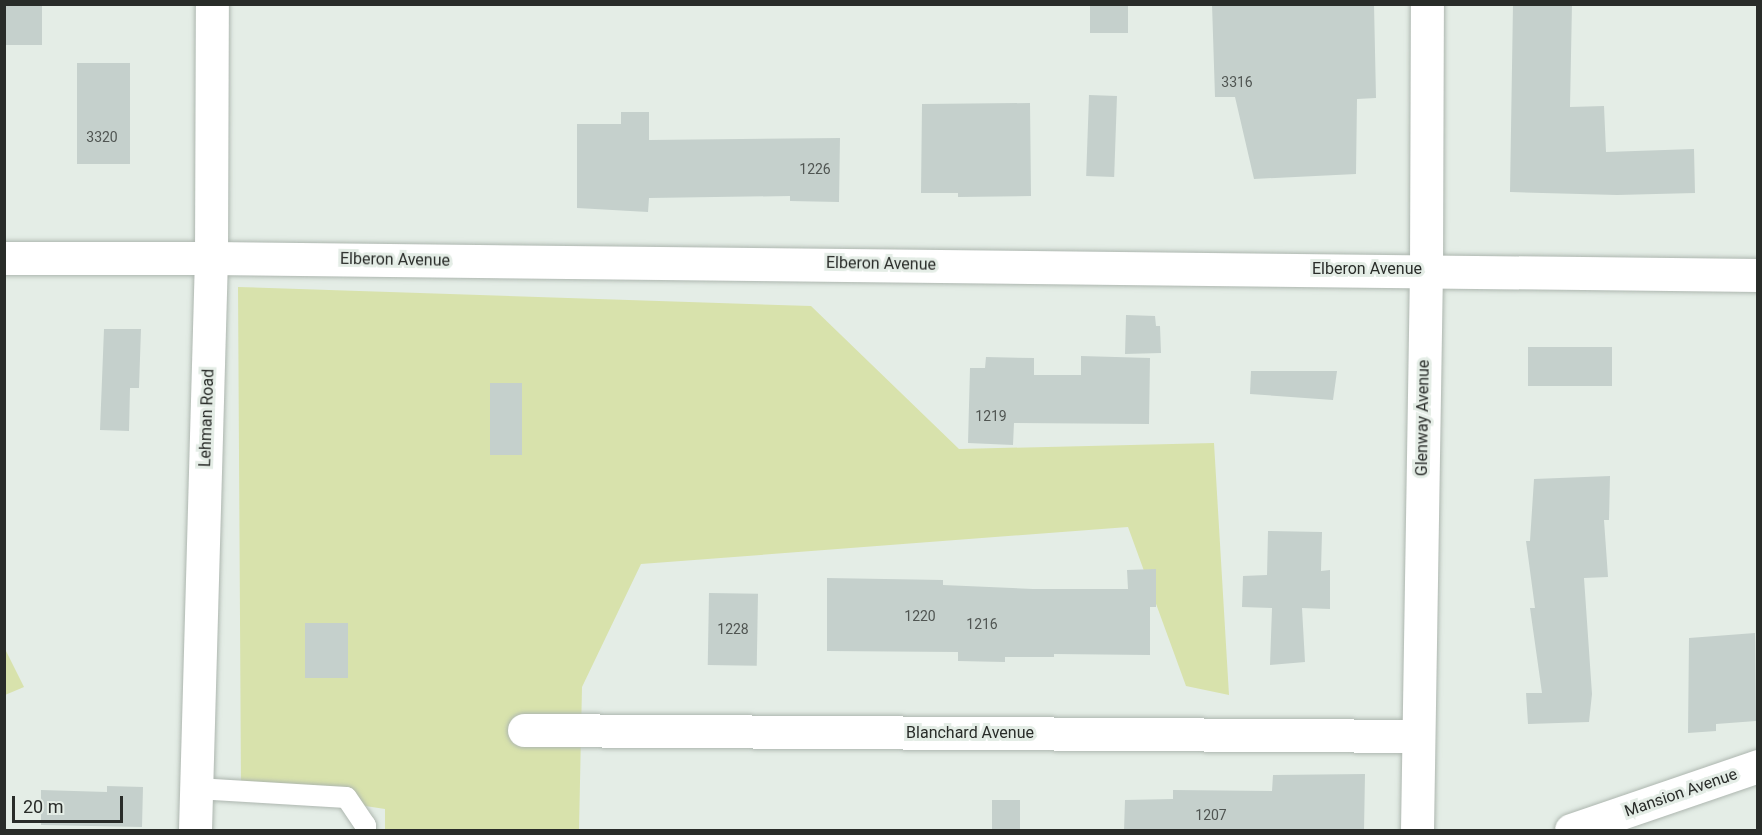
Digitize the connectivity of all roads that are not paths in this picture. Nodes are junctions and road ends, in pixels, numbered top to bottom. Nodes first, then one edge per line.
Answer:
1 (212, 4) edge
2 (1426, 4) edge
3 (4, 258) edge
4 (211, 258) junction
5 (1426, 270) junction
6 (1758, 275) edge
7 (524, 730) dead end
8 (1417, 736) junction
9 (1758, 766) edge
10 (196, 788) junction
11 (195, 831) edge
12 (364, 831) edge
13 (1417, 831) edge
14 (1571, 831) edge

1 - 4 street, Lehman Road
2 - 5 street, Glenway Avenue
3 - 4 street, Elberon Avenue
4 - 5 street, Elberon Avenue
4 - 10 street, Lehman Road
5 - 6 street, Elberon Avenue
5 - 8 street, Glenway Avenue
7 - 8 street, Blanchard Avenue
8 - 13 street, Glenway Avenue
9 - 14 street, Mansion Avenue
10 - 11 street, Lehman Road
10 - 12 lane

